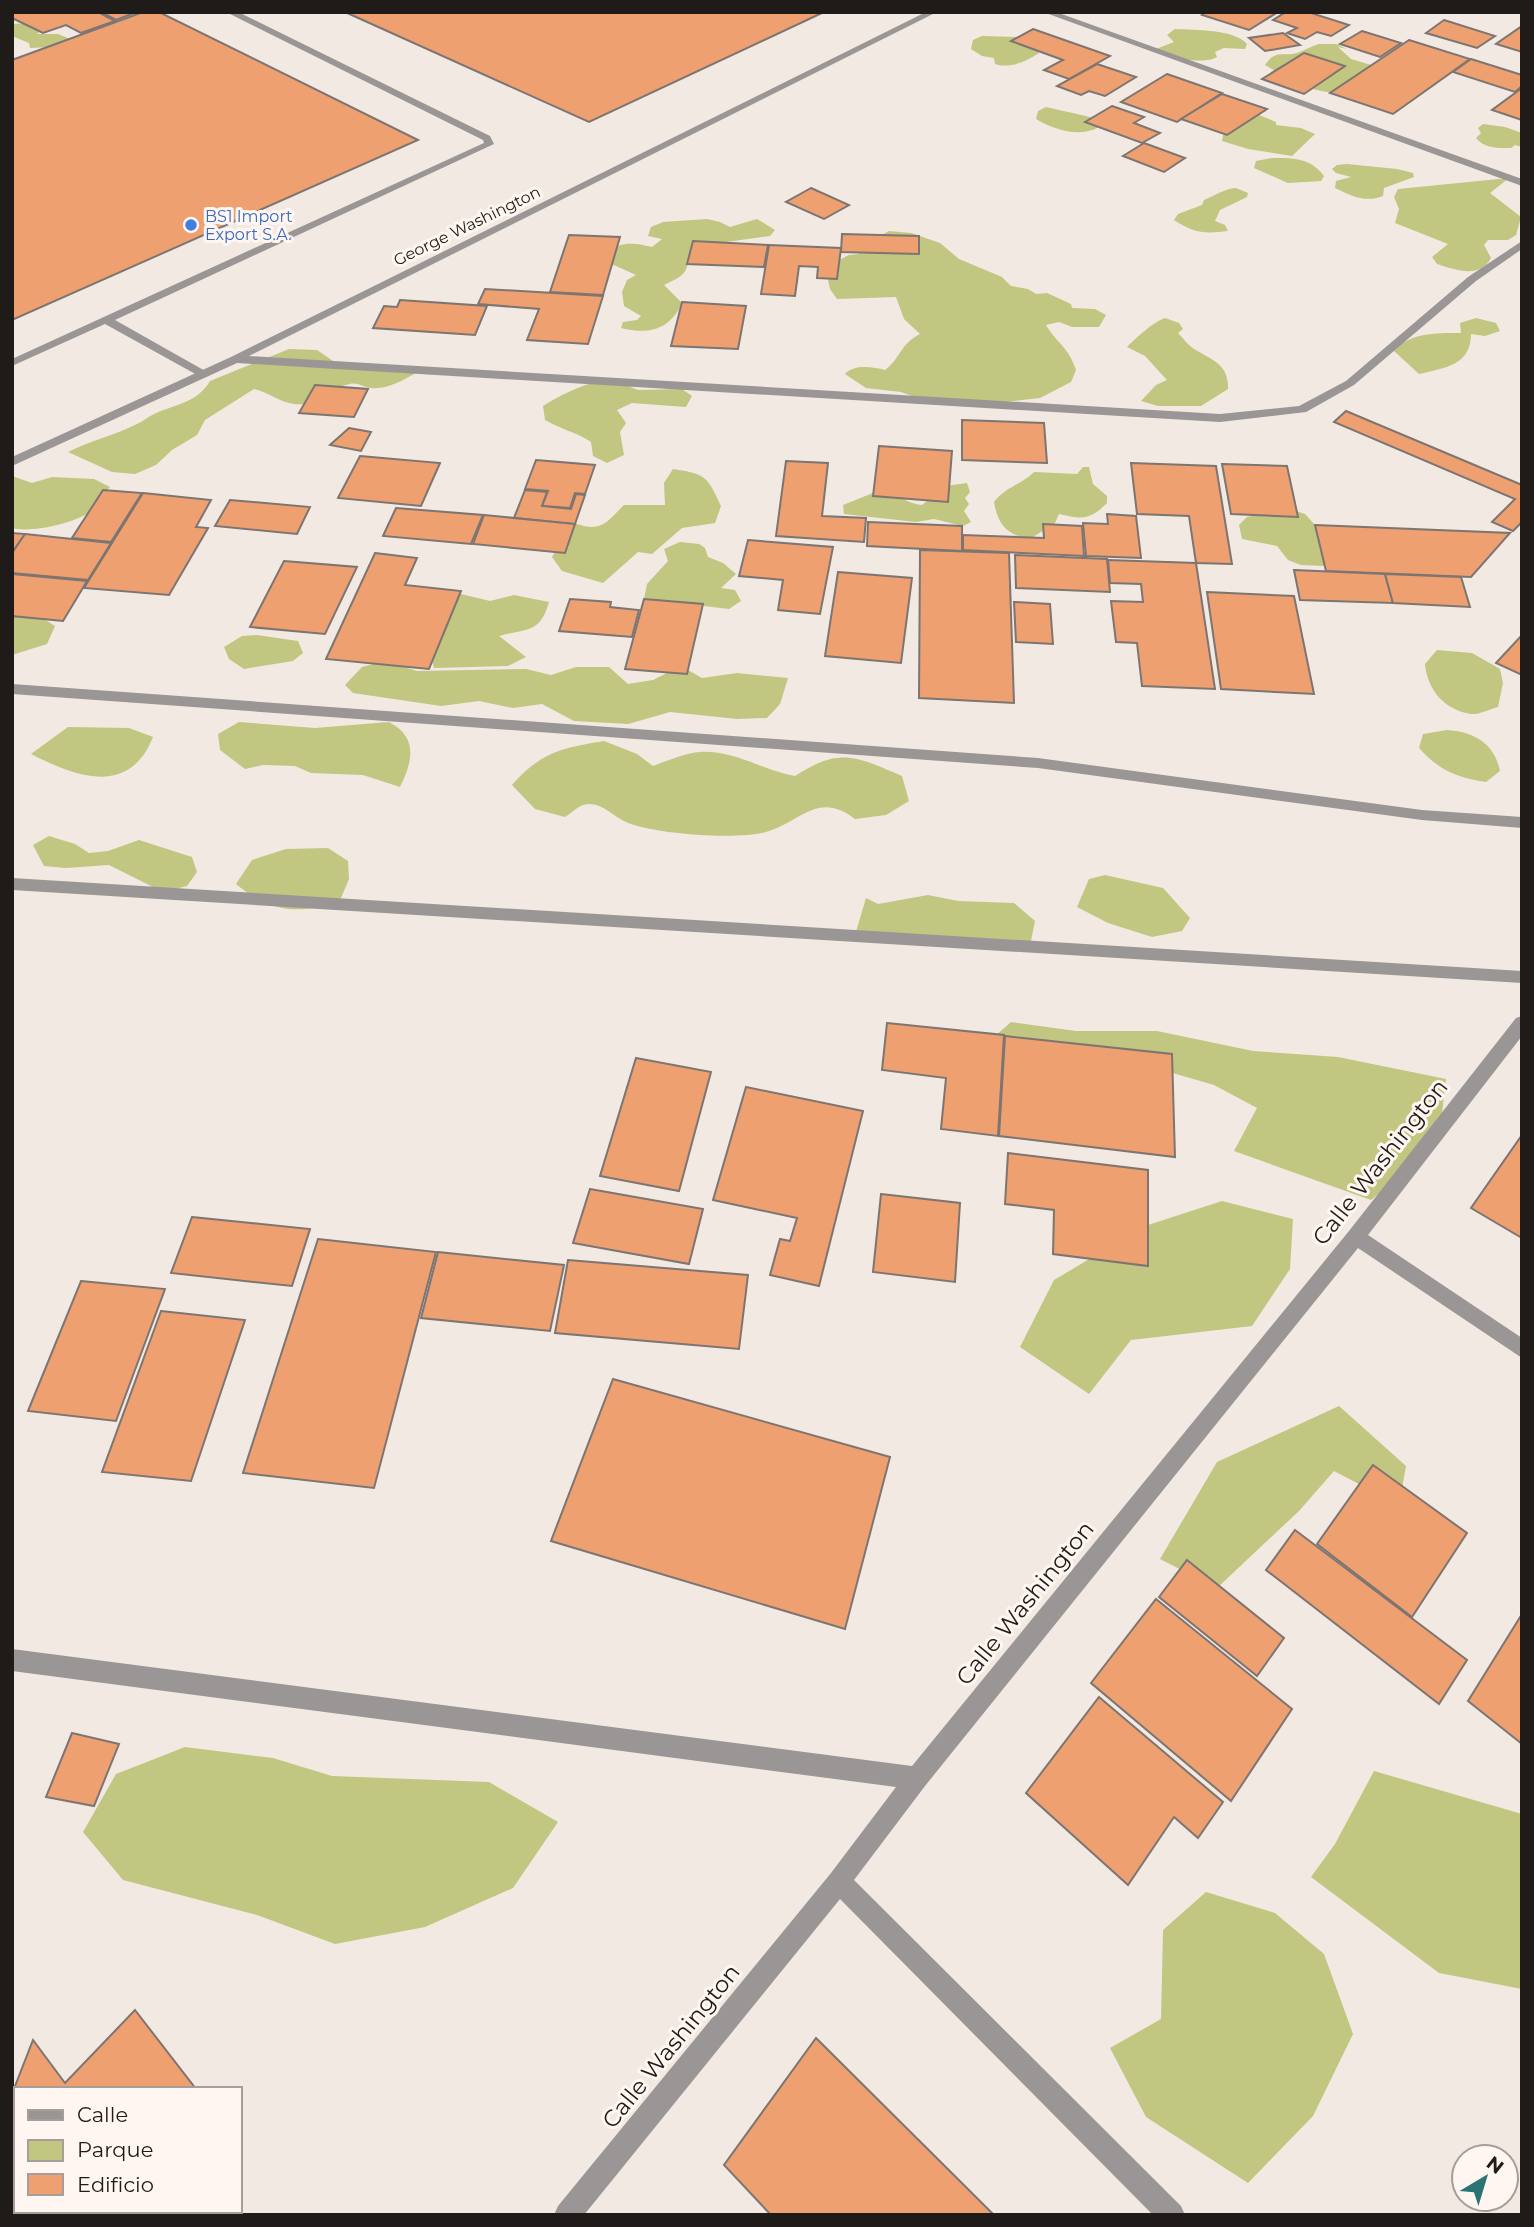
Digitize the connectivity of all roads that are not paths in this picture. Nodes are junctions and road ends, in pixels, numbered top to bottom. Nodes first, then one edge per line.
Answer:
1 (230, 12) edge
2 (933, 12) edge
3 (1047, 12) edge
4 (1522, 183) edge
5 (1522, 244) edge
6 (106, 320) junction
7 (235, 359) junction
8 (12, 363) edge
9 (202, 374) junction
10 (12, 462) edge
11 (12, 689) edge
12 (1522, 823) edge
13 (12, 884) edge
14 (1522, 977) edge
15 (1522, 1023) edge
16 (1356, 1237) junction
17 (1522, 1349) edge
18 (12, 1660) edge
19 (917, 1778) junction
20 (839, 1881) junction
21 (567, 2215) edge
22 (1172, 2215) edge

1 - 6 street
2 - 7 street, George Washington
3 - 4 street
5 - 7 street
6 - 8 street
6 - 9 street
7 - 9 street, George Washington
9 - 10 street, George Washington
11 - 12 street
13 - 14 street
15 - 16 street, Calle Washington
16 - 17 street
16 - 19 street, Calle Washington
18 - 19 street
19 - 20 street, Calle Washington
20 - 21 street, Calle Washington
20 - 22 street

